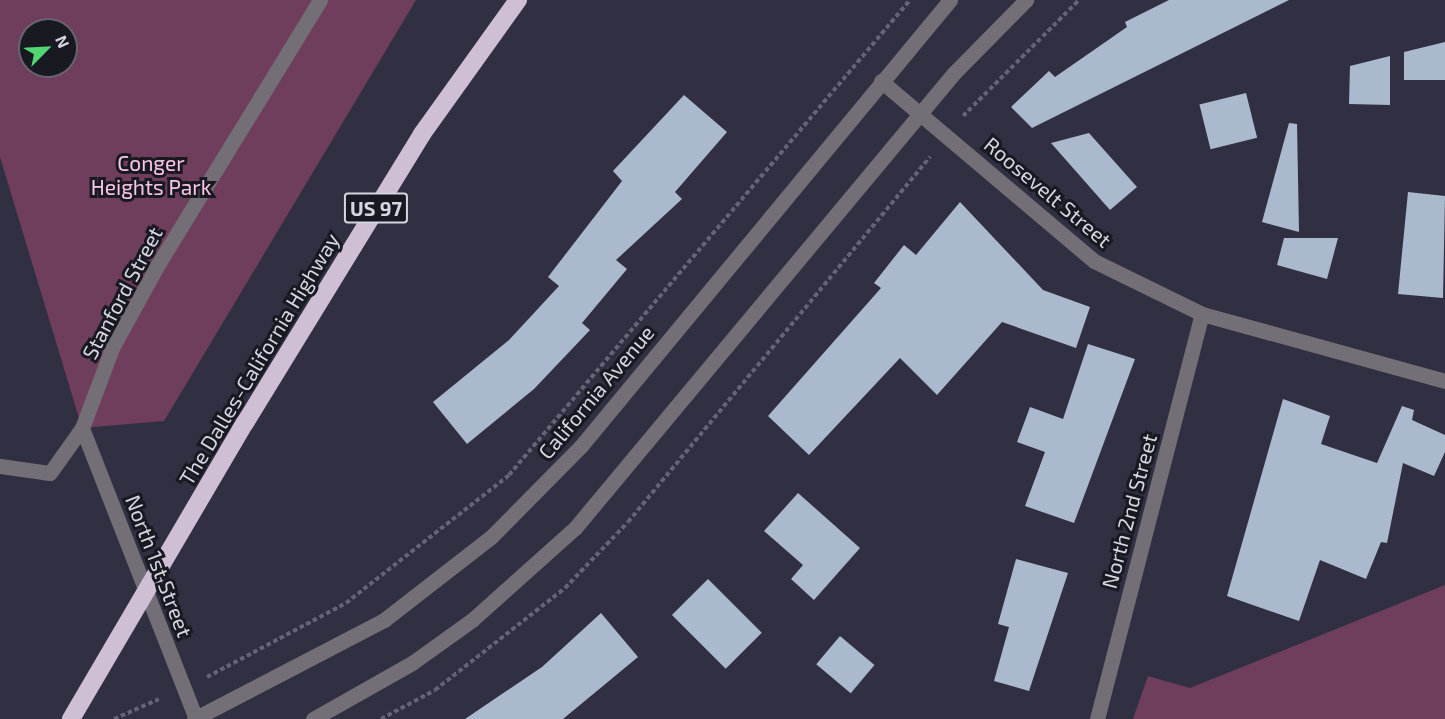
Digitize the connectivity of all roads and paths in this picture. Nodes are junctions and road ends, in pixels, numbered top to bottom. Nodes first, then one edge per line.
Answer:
1 (320, 0) edge
2 (518, 0) edge
3 (910, 0) edge
4 (950, 0) edge
5 (1026, 0) edge
6 (1079, 0) edge
7 (881, 81) junction
8 (921, 113) junction
9 (948, 136) junction
10 (1202, 314) junction
11 (1445, 381) edge
12 (82, 428) junction
13 (0, 466) edge
14 (184, 688) junction
15 (71, 719) edge
16 (114, 719) edge
17 (195, 719) edge
18 (314, 719) edge
19 (381, 719) edge
20 (1097, 719) edge

1 - 12 street, Stanford Street
2 - 15 highway, The Dalles-California Highway / US 97, bridge
3 - 14 path
4 - 7 street, California Avenue
5 - 8 street
6 - 9 path
7 - 8 street, Roosevelt Street
7 - 17 street, California Avenue
8 - 9 street, Roosevelt Street
8 - 18 street
9 - 10 street, Roosevelt Street
9 - 19 path
10 - 11 street, Roosevelt Street
10 - 20 street, North 2nd Street
12 - 13 street, Stanford Street
12 - 14 street, North 1st Street
14 - 16 path
14 - 17 street, North 1st Street

